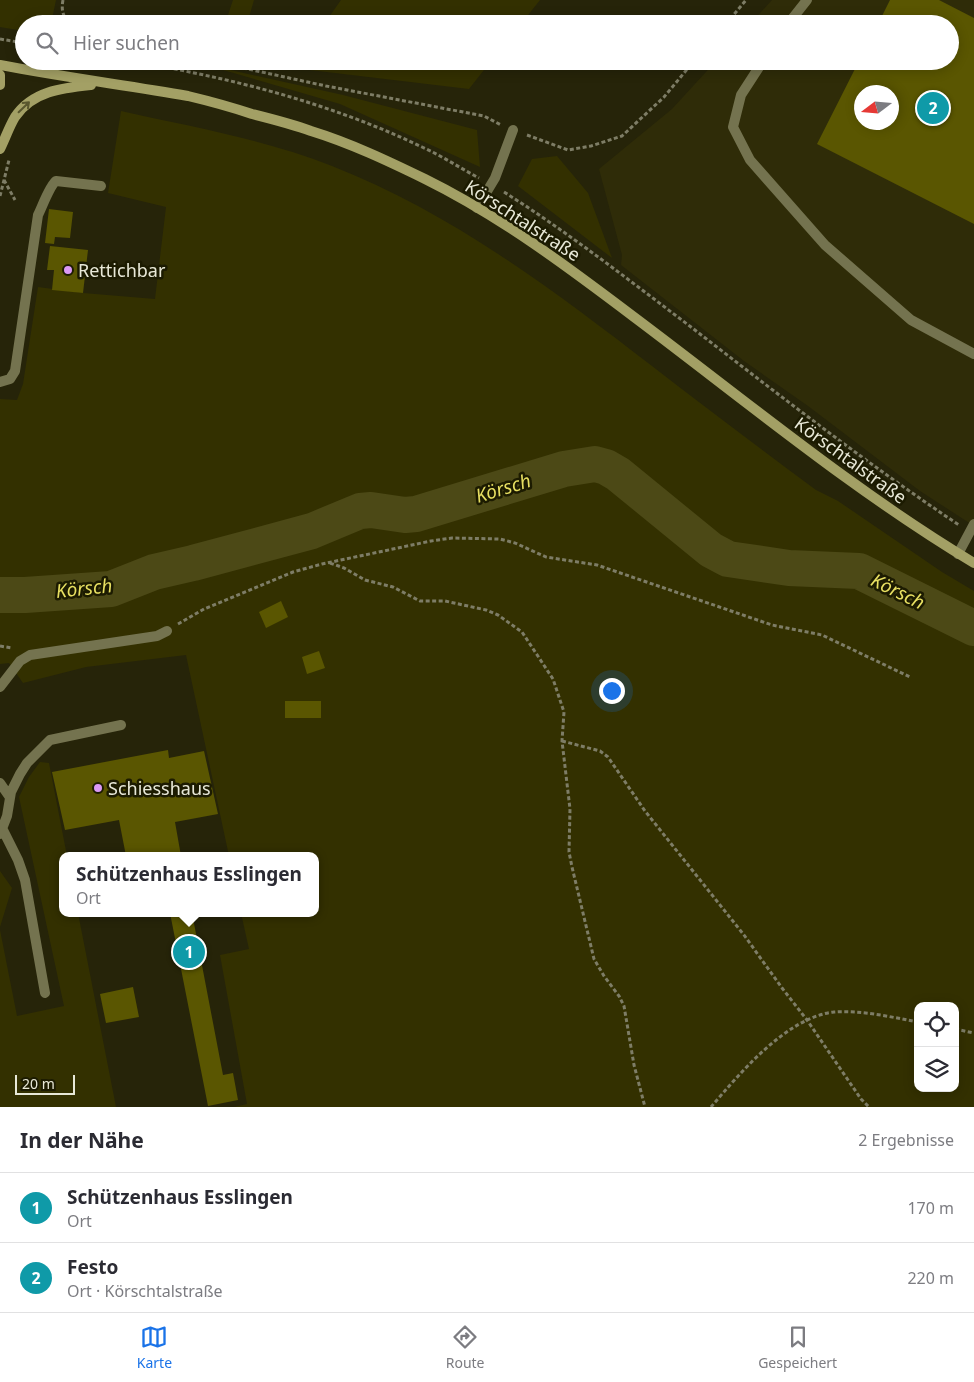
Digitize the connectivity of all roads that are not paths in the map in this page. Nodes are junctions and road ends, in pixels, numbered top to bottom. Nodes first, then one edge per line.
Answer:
1 (807, 0) edge
2 (795, 15) edge
3 (0, 65) edge
4 (15, 68) edge
5 (28, 70) edge
6 (757, 70) edge
7 (0, 75) edge
8 (102, 83) junction
9 (0, 85) edge
10 (513, 130) road end
11 (0, 149) edge
12 (101, 186) dead end
13 (477, 208) junction
14 (974, 354) edge
15 (0, 382) edge
16 (972, 528) edge
17 (958, 554) junction
18 (974, 563) edge
19 (167, 631) road end
20 (0, 687) edge
21 (121, 725) dead end
22 (0, 783) edge
23 (9, 796) junction
24 (1, 832) edge
25 (44, 993) dead end

1 - 2 street
3 - 4 main road, Körschtalstraße
5 - 8 main road, Körschtalstraße
6 - 14 street
7 - 9 main road
11 -> 8 main road
8 - 13 main road, Körschtalstraße
10 - 13 street
12 - 15 street
13 - 17 main road, Körschtalstraße
16 - 17 street
17 - 18 main road, Körschtalstraße
19 - 20 street
21 - 23 street
22 - 23 street
23 - 24 street
24 - 25 street

